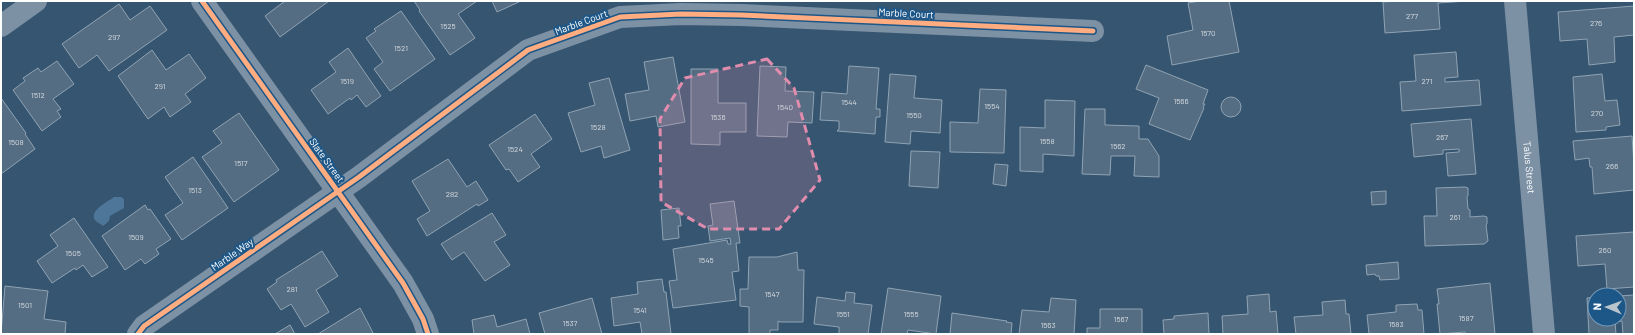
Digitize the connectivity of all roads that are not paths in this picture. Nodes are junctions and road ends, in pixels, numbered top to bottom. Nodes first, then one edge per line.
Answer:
1 (36, 1) edge
2 (202, 1) edge
3 (1515, 1) edge
4 (1, 26) edge
5 (1093, 31) dead end
6 (338, 191) junction
7 (138, 334) edge
8 (428, 334) edge
9 (1544, 334) edge

1 - 4 street
2 - 6 street, Slate Street
3 - 9 street, Talus Street
5 - 6 street, Marble Court
6 - 7 street, Marble Way
6 - 8 street, Slate Street

